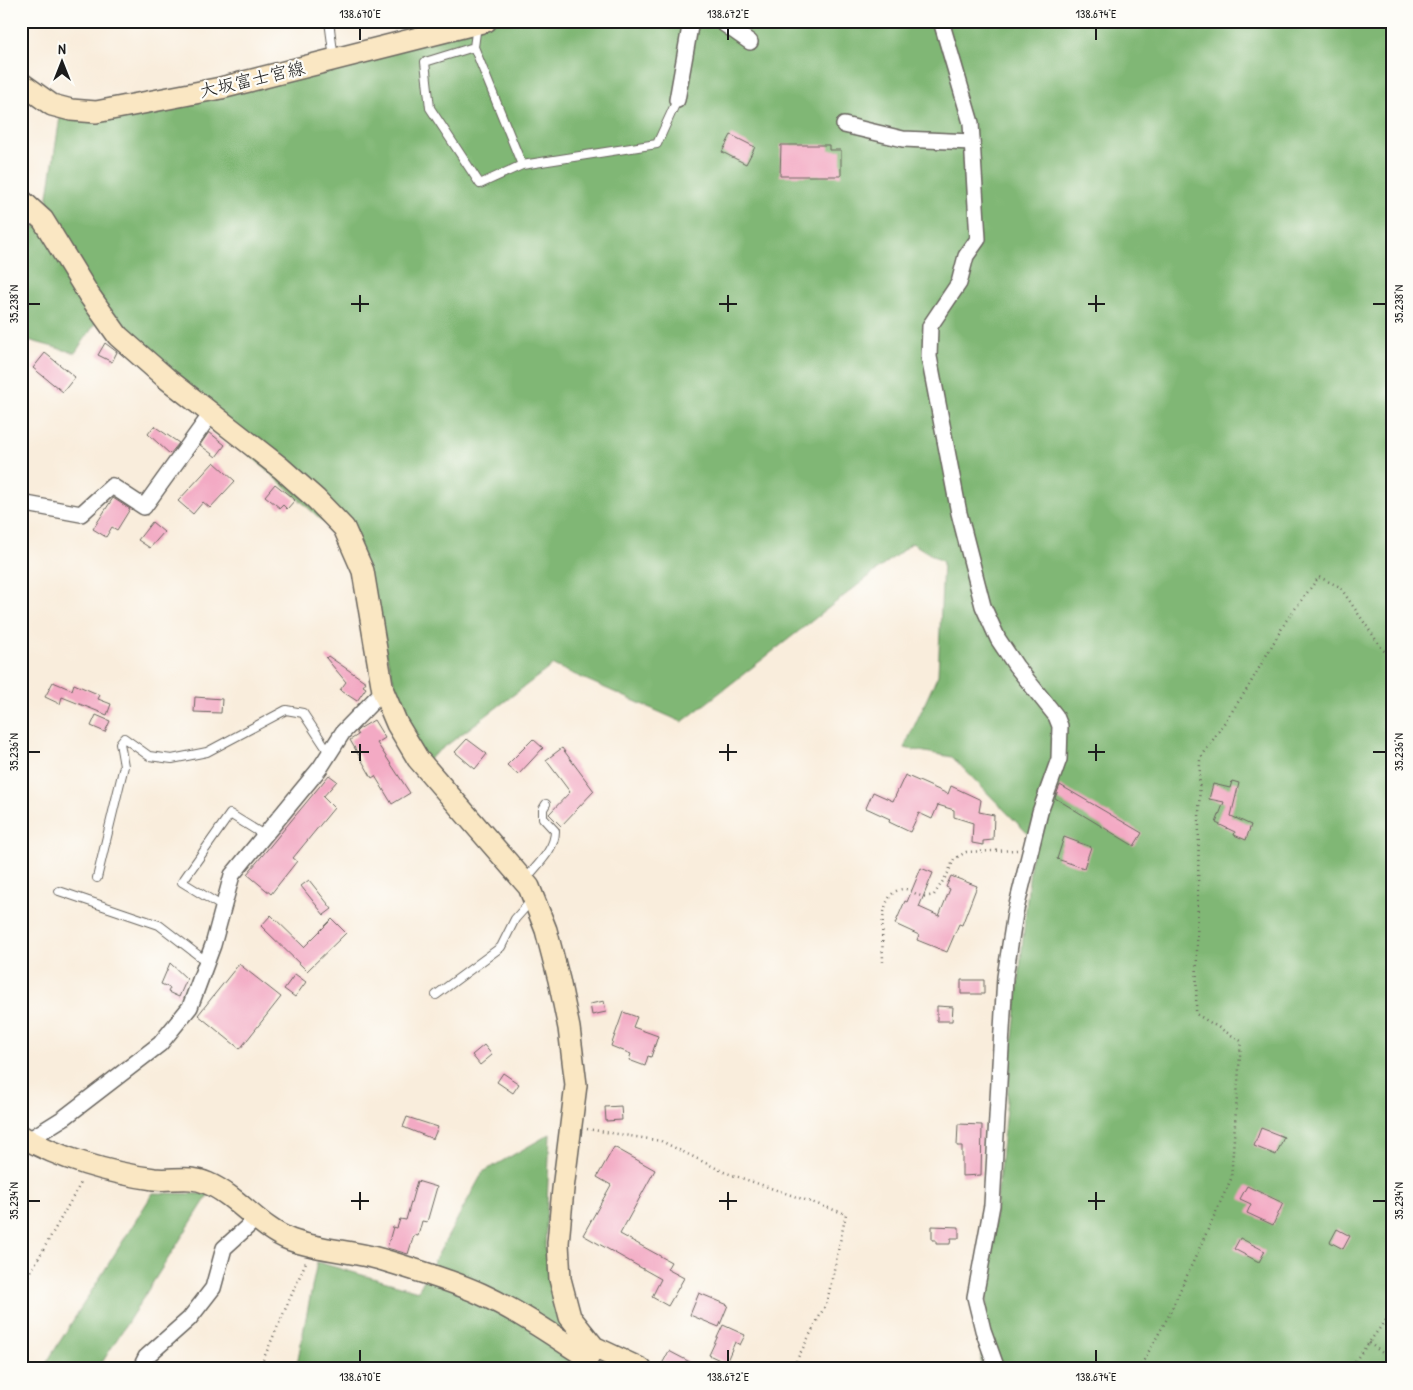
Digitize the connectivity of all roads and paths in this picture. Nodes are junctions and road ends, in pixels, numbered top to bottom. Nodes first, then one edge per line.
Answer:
1 (329, 21) edge
2 (691, 21) edge
3 (720, 21) edge
4 (941, 21) edge
5 (482, 22) edge
6 (750, 42) dead end
7 (474, 47) junction
8 (334, 59) junction
9 (21, 83) edge
10 (677, 99) joint
11 (844, 126) dead end
12 (972, 142) junction
13 (522, 165) junction
14 (28, 206) edge
15 (21, 231) edge
16 (211, 414) junction
17 (21, 503) edge
18 (1392, 657) edge
19 (383, 691) junction
20 (330, 754) junction
21 (546, 804) dead end
22 (264, 835) junction
23 (1031, 850) junction
24 (97, 878) dead end
25 (529, 890) junction
26 (60, 891) dead end
27 (223, 908) junction
28 (207, 962) junction
29 (883, 962) dead end
30 (436, 994) dead end
31 (570, 1126) junction
32 (24, 1140) edge
33 (92, 1165) junction
34 (256, 1219) junction
35 (313, 1245) junction
36 (21, 1289) edge
37 (1392, 1312) edge
38 (1369, 1342) junction
39 (594, 1347) junction
40 (1392, 1360) edge
41 (140, 1369) edge
42 (259, 1369) edge
43 (642, 1369) edge
44 (792, 1369) edge
45 (997, 1369) edge
46 (1139, 1369) edge
47 (1349, 1369) edge

1 - 8 lane
2 - 10 street
3 - 6 street
4 - 12 street
5 - 7 lane
5 - 8 street, 大坂富士宮線
7 - 13 lane
7 - 13 lane
8 - 9 street, 大坂富士宮線
10 - 13 lane
11 - 12 street
12 - 23 street
14 - 15 lane
14 - 16 street
16 - 17 street
16 - 19 street
18 - 46 path
19 - 20 street
19 - 25 street
20 - 22 street
20 - 24 lane
21 - 25 lane
22 - 27 street
22 - 27 lane
23 - 29 path
23 - 45 street
25 - 30 lane
25 - 31 street
26 - 28 lane
27 - 28 street
28 - 32 street
31 - 39 street
31 - 44 path
32 - 33 street
33 - 34 street
33 - 36 path
34 - 35 street
34 - 41 street
35 - 39 street
35 - 42 path
37 - 38 path
38 - 40 path
38 - 47 path
39 - 43 street

